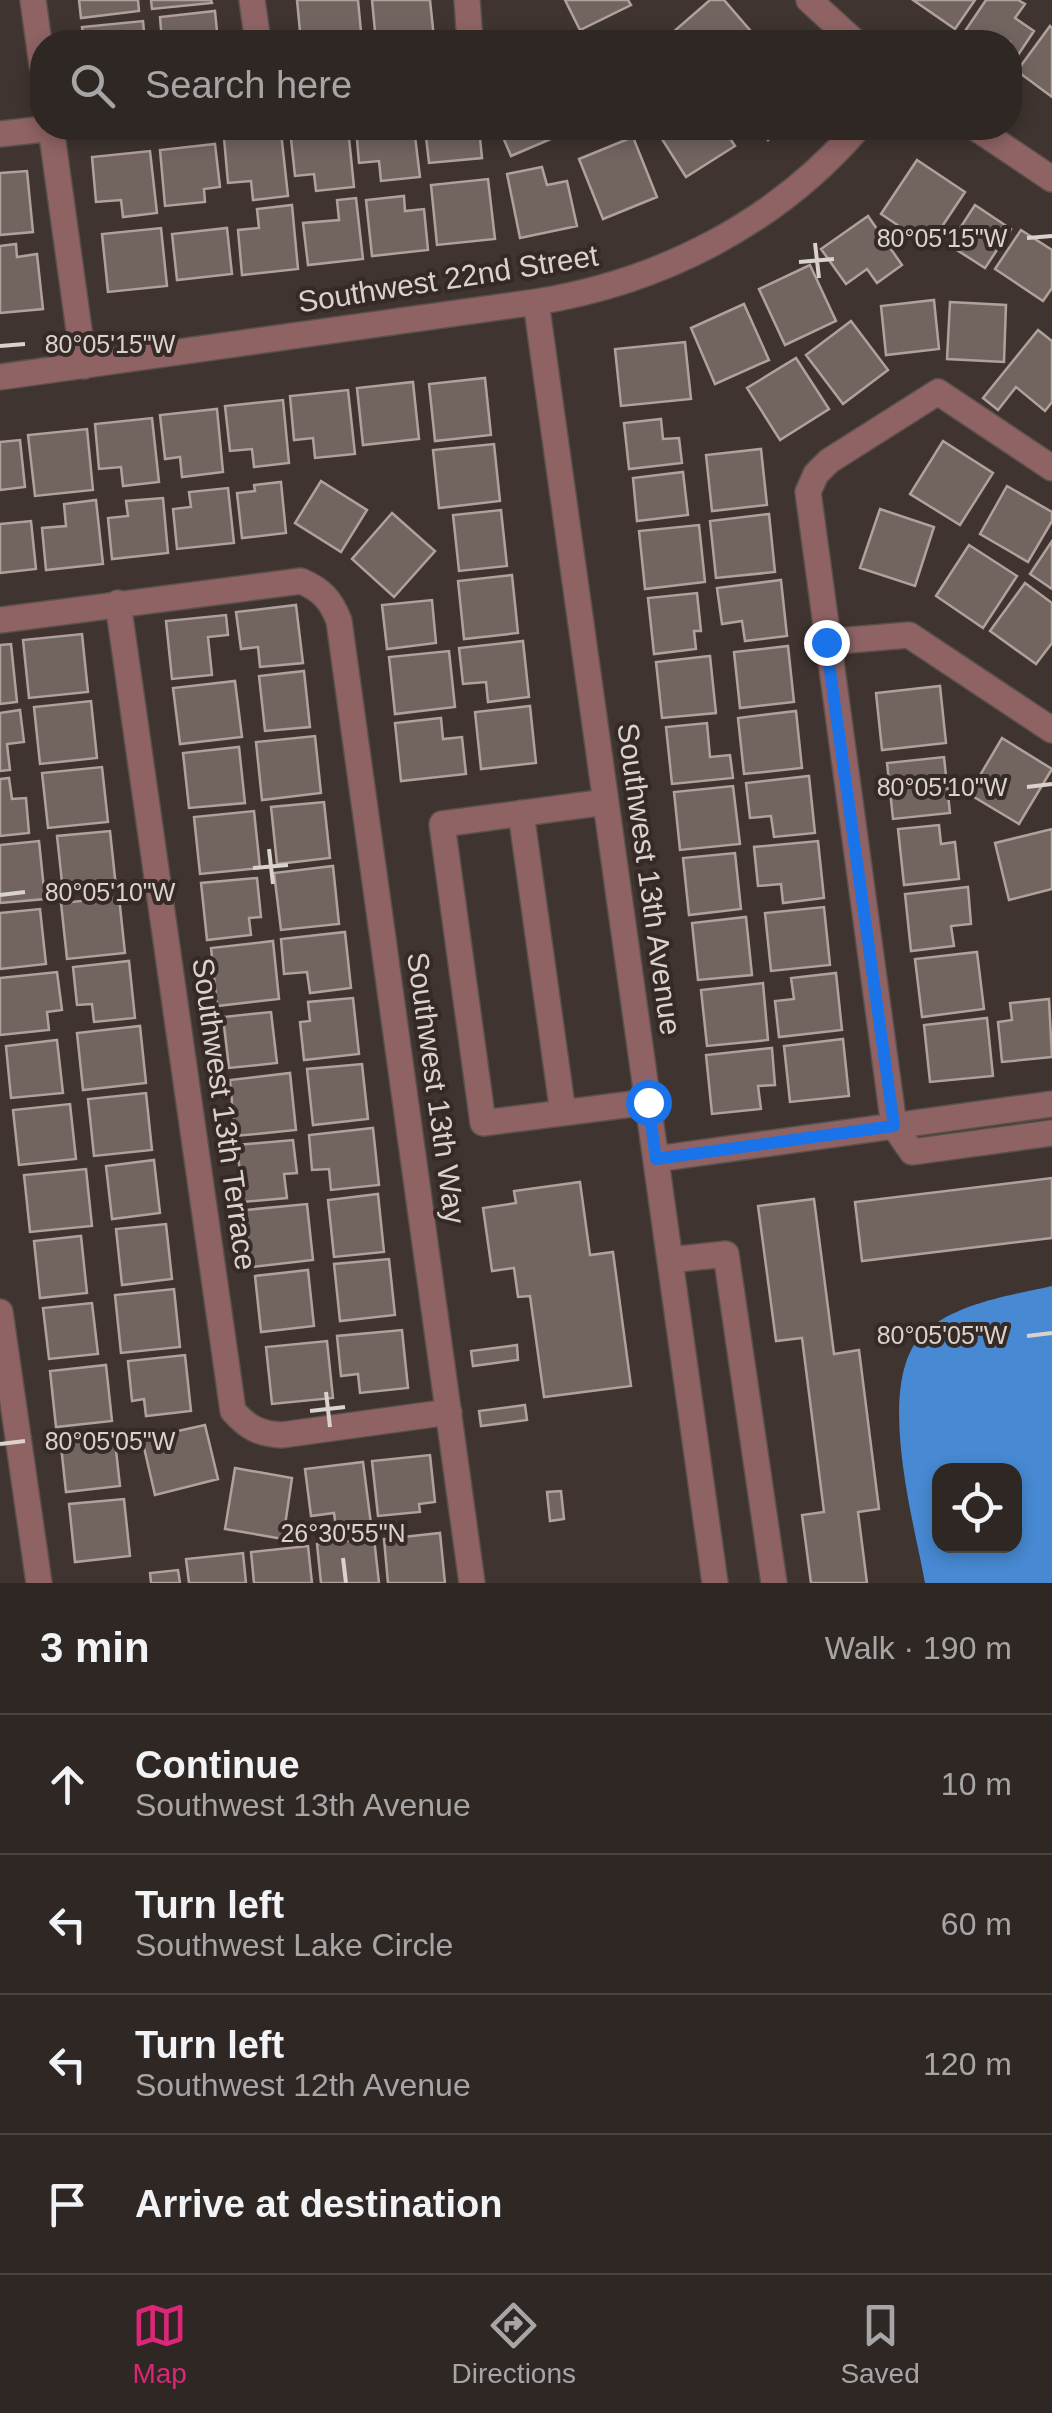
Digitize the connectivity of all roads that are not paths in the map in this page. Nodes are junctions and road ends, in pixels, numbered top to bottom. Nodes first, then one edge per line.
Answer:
1 (34, 0) edge
2 (252, 0) edge
3 (467, 0) edge
4 (809, 0) edge
5 (38, 30) edge
6 (256, 30) edge
7 (469, 30) edge
8 (842, 30) edge
9 (30, 131) edge
10 (0, 134) edge
11 (54, 140) edge
12 (846, 140) edge
13 (994, 140) edge
14 (1052, 179) edge
15 (536, 302) junction
16 (84, 366) junction
17 (0, 377) edge
18 (1052, 468) edge
19 (118, 604) junction
20 (0, 620) edge
21 (826, 642) junction
22 (1052, 730) edge
23 (606, 802) junction
24 (521, 814) junction
25 (648, 1102) junction
26 (1052, 1104) edge
27 (563, 1113) junction
28 (894, 1126) junction
29 (1052, 1133) edge
30 (656, 1159) junction
31 (670, 1260) junction
32 (0, 1312) edge
33 (449, 1412) junction
34 (39, 1583) edge
35 (472, 1583) edge
36 (715, 1583) edge
37 (774, 1583) edge

1 - 5 street
2 - 6 street
3 - 7 street
4 - 8 street
9 - 10 street
11 - 16 street
12 - 15 street, Southwest 22nd Street
13 - 14 street
15 - 16 street, Southwest 22nd Street
15 - 23 street, Southwest 13th Avenue
16 - 17 street, Southwest 22nd Street
18 - 21 street
19 - 20 street
19 - 33 street, Southwest 13th Way
19 - 33 street, Southwest 13th Terrace
21 - 22 street
21 - 28 street
23 - 24 street
23 - 25 street, Southwest 13th Avenue
24 - 27 street
24 - 27 street
25 - 27 street
25 - 30 street, Southwest 13th Avenue
26 - 28 street
28 - 29 street
28 - 30 street
30 - 31 street, Southwest 13th Avenue
31 - 36 street, Southwest 13th Avenue
31 - 37 street
32 - 34 street
33 - 35 street, Southwest 13th Way

